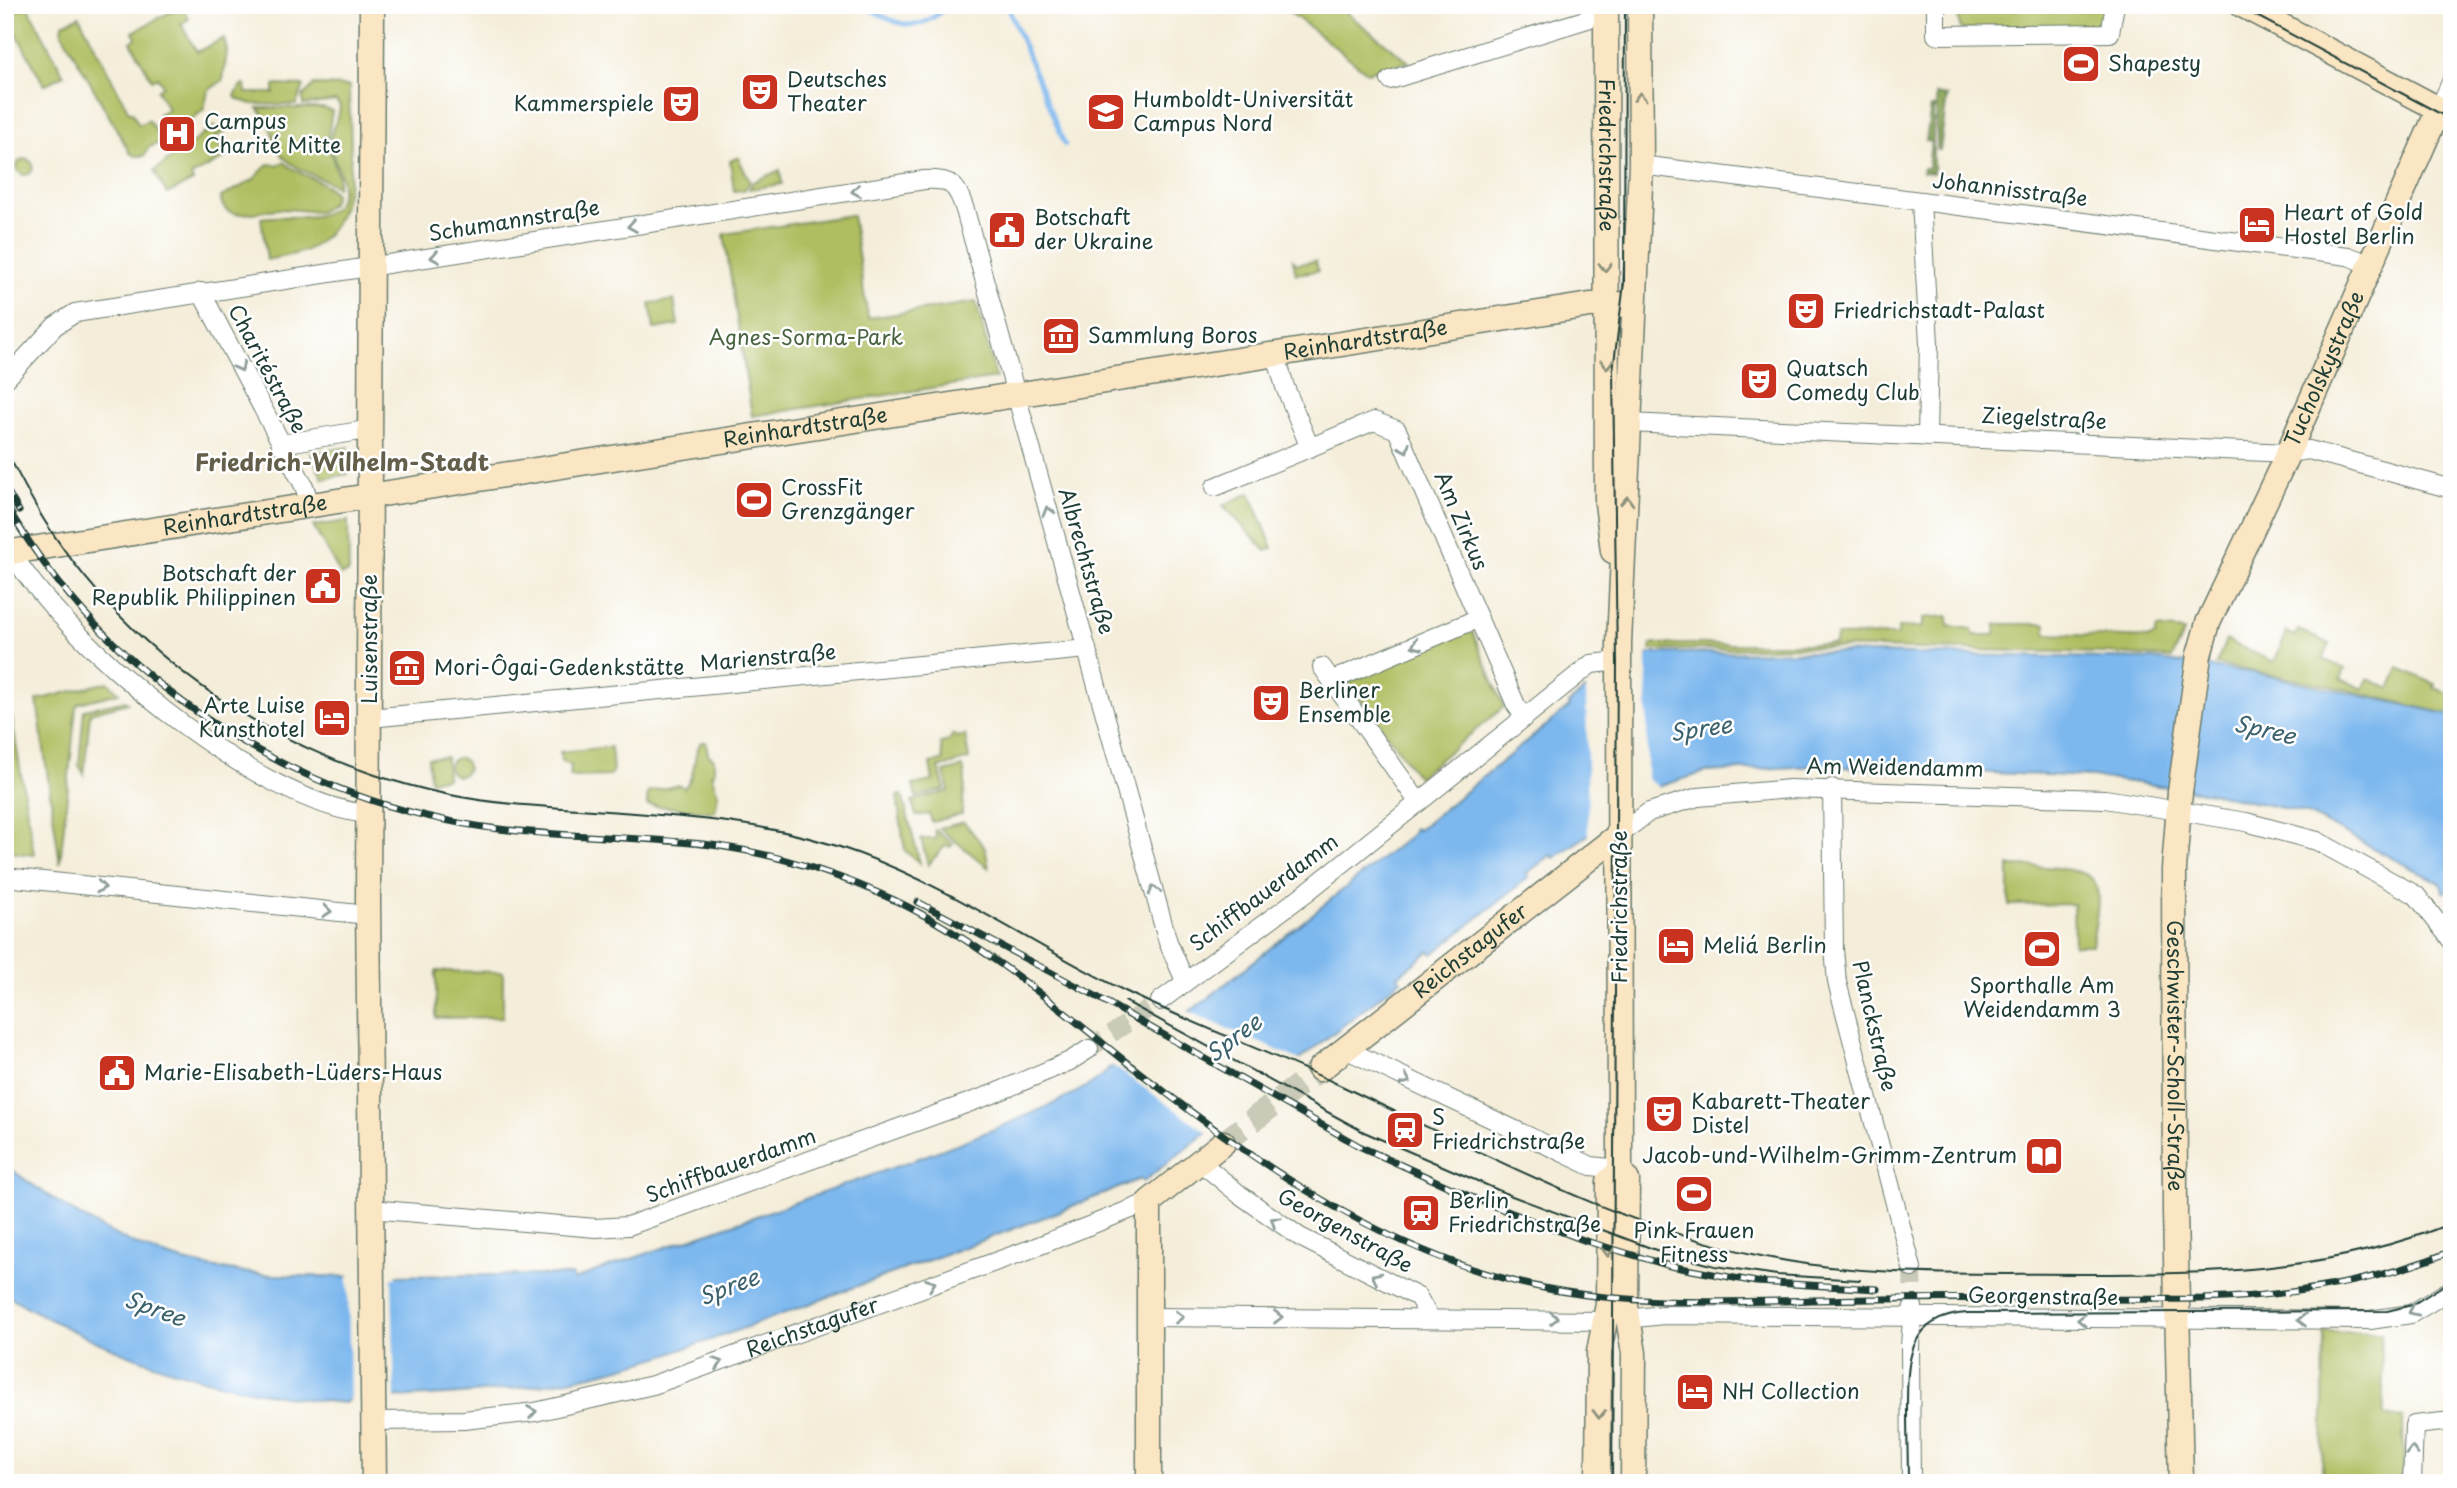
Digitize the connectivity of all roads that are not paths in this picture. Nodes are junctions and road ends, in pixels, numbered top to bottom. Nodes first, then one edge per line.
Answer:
1 (372, 5) edge
2 (1640, 5) edge
3 (1936, 5) edge
4 (2115, 5) edge
5 (2242, 5) edge
6 (1606, 11) edge
7 (1391, 80) dead end
8 (2452, 80) edge
9 (2445, 113) edge
10 (1641, 165) junction
11 (924, 180) joint
12 (1922, 201) junction
13 (2372, 265) junction
14 (372, 267) junction
15 (201, 292) junction
16 (1633, 304) junction
17 (1606, 305) junction
18 (1276, 355) junction
19 (5, 380) edge
20 (1016, 396) junction
21 (1629, 423) junction
22 (372, 429) junction
23 (1927, 437) junction
24 (281, 444) junction
25 (1310, 447) junction
26 (2288, 453) junction
27 (1215, 487) dead end
28 (2452, 489) edge
29 (372, 495) junction
30 (310, 504) junction
31 (7, 549) edge
32 (1476, 611) junction
33 (1087, 649) junction
34 (1619, 655) junction
35 (1524, 716) junction
36 (370, 718) junction
37 (1832, 788) junction
38 (1417, 800) junction
39 (2179, 801) junction
40 (369, 814) junction
41 (1620, 827) junction
42 (5, 877) edge
43 (368, 915) junction
44 (2452, 941) edge
45 (1185, 981) junction
46 (1160, 1000) tunnel mouth
47 (1089, 1049) tunnel mouth
48 (1345, 1049) junction
49 (1320, 1069) tunnel mouth
50 (1223, 1143) tunnel mouth
51 (1200, 1162) junction
52 (1620, 1170) junction
53 (1149, 1202) junction
54 (370, 1209) junction
55 (1912, 1268) tunnel mouth
56 (2452, 1289) edge
57 (1913, 1312) junction
58 (1149, 1317) junction
59 (1429, 1317) junction
60 (1617, 1320) junction
61 (2178, 1321) junction
62 (373, 1415) junction
63 (2452, 1420) edge
64 (374, 1483) edge
65 (1149, 1483) edge
66 (1598, 1483) edge
67 (1633, 1483) edge
68 (1911, 1483) edge
69 (2181, 1483) edge
70 (2412, 1483) edge

1 - 14 street, Luisenstraße
10 -> 2 street, Friedrichstraße
3 - 4 street
5 - 9 street
6 - 7 street
6 -> 17 street, Friedrichstraße
8 - 9 street, Tucholskystraße
9 - 13 street, Tucholskystraße
10 - 12 street, Johannisstraße
10 - 16 street, Friedrichstraße
11 -> 14 street, Schumannstraße
11 - 20 street, Albrechtstraße
12 - 13 street, Johannisstraße
12 - 23 street
13 - 26 street, Tucholskystraße
14 - 15 street, Schumannstraße
14 - 22 street, Luisenstraße
15 - 19 street, Schumannstraße
15 -> 24 street, Charitéstraße
16 - 17 street
16 - 21 street, Friedrichstraße
17 - 18 street, Reinhardtstraße
17 -> 34 street, Friedrichstraße
18 - 20 street, Reinhardtstraße
18 - 25 street
20 - 29 street, Reinhardtstraße
33 -> 20 street, Albrechtstraße
21 - 23 street, Ziegelstraße
34 -> 21 street, Friedrichstraße
22 - 24 street
22 - 29 street, Luisenstraße
23 - 26 street, Ziegelstraße
24 - 30 street, Charitéstraße
25 - 27 street, Am Zirkus
25 -> 32 street, Am Zirkus
26 - 28 street, Ziegelstraße
26 - 39 street, Tucholskystraße, bridge
29 - 30 street, Reinhardtstraße
29 - 36 street, Luisenstraße
30 - 31 street, Reinhardtstraße
31 - 40 street
32 - 35 street, Am Zirkus
32 -> 38 street
33 - 36 street, Marienstraße
45 -> 33 street, Albrechtstraße
34 - 35 street, Schiffbauerdamm
34 - 41 street, Friedrichstraße
35 - 38 street, Schiffbauerdamm
36 - 40 street, Luisenstraße
37 - 39 street, Am Weidendamm
37 - 41 street, Am Weidendamm
37 - 55 street, Planckstraße
38 - 45 street, Schiffbauerdamm
39 - 44 street, Am Weidendamm
39 - 61 street, Geschwister-Scholl-Straße
40 - 43 street, Luisenstraße
41 - 48 street, Reichstagufer
41 - 52 street, Friedrichstraße
42 -> 43 street
43 - 54 street, Luisenstraße
45 - 46 street, Schiffbauerdamm
47 - 54 street, Schiffbauerdamm
48 - 49 street, Reichstagufer
48 -> 52 street
50 - 51 street, Reichstagufer
51 - 53 street, Reichstagufer
59 -> 51 street, Georgenstraße
52 - 60 street, Friedrichstraße
53 - 58 street
62 -> 53 street, Reichstagufer
54 - 62 street, Luisenstraße
56 -> 61 street, Georgenstraße
57 - 60 street, Georgenstraße
61 -> 57 street, Georgenstraße
57 - 68 street
58 -> 59 street, Georgenstraße
58 - 65 street
59 -> 60 street, Georgenstraße
60 -> 66 street, Friedrichstraße
60 - 67 street, Friedrichstraße
61 - 69 street, Geschwister-Scholl-Straße
62 - 64 street, Luisenstraße
70 -> 63 street

